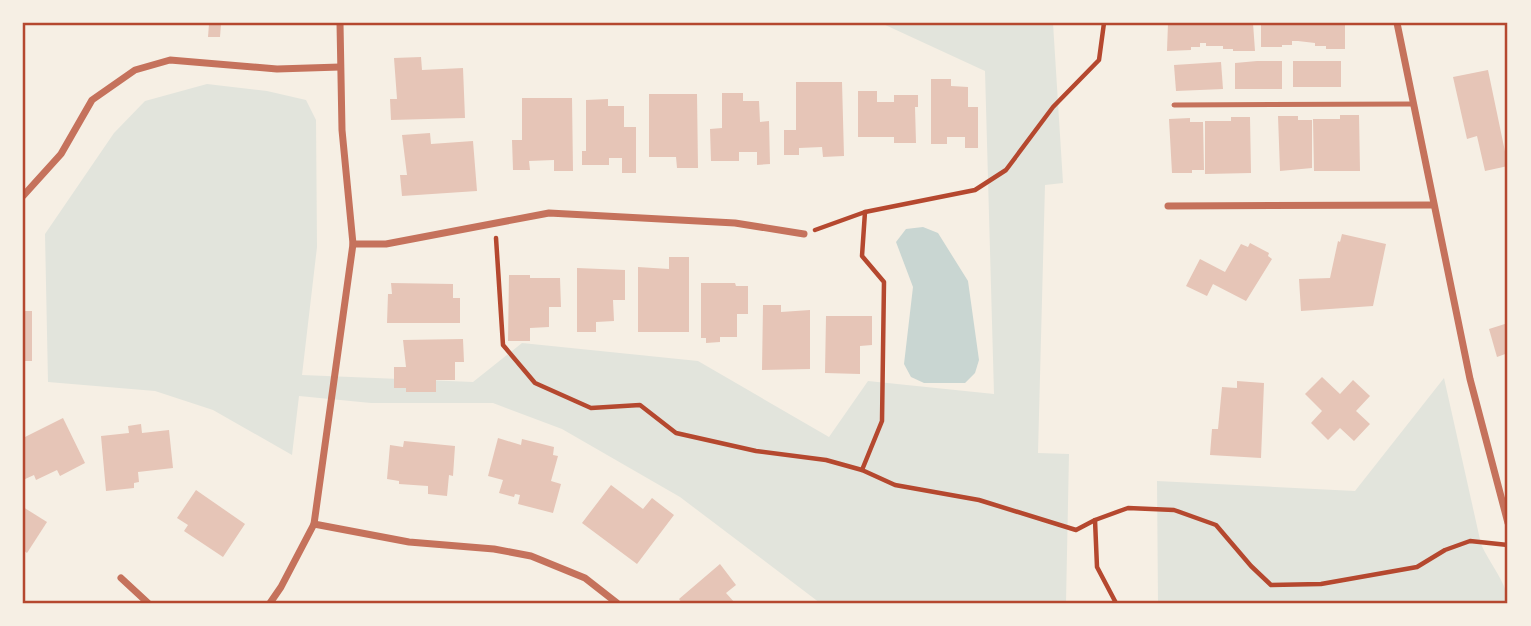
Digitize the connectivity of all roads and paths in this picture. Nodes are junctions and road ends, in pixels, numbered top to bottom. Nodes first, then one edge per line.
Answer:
1 (340, 23) edge
2 (1104, 23) edge
3 (1397, 23) edge
4 (340, 67) junction
5 (1413, 104) junction
6 (1174, 105) dead end
7 (23, 196) edge
8 (1433, 205) junction
9 (1168, 206) dead end
10 (865, 212) junction
11 (495, 223) junction
12 (804, 234) joint
13 (353, 244) junction
14 (862, 470) junction
15 (1095, 520) junction
16 (1508, 523) edge
17 (314, 524) junction
18 (1508, 545) edge
19 (121, 578) dead end
20 (148, 603) edge
21 (270, 603) edge
22 (617, 603) edge
23 (1116, 603) edge

1 - 4 street
2 - 10 path
3 - 5 street
4 - 7 street
4 - 13 street
5 - 6 lane
5 - 8 street
8 - 9 street
8 - 16 street
10 - 12 path
10 - 14 path
11 - 12 street
11 - 13 street
11 - 14 path
13 - 17 street
14 - 15 path
15 - 18 path
15 - 23 path
17 - 21 street
17 - 22 street
19 - 20 street

